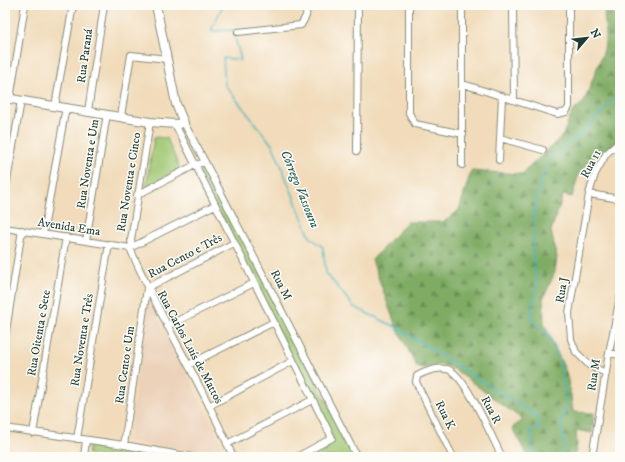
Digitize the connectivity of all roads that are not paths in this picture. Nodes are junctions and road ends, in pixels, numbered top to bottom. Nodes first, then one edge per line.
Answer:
1 (25, 5) edge
2 (73, 5) edge
3 (104, 5) edge
4 (156, 5) edge
5 (307, 5) edge
6 (354, 5) edge
7 (358, 5) edge
8 (409, 5) edge
9 (462, 5) edge
10 (513, 5) edge
11 (569, 5) edge
12 (238, 32) dead end
13 (167, 59) junction
14 (463, 84) junction
15 (502, 96) junction
16 (8, 98) edge
17 (514, 100) junction
18 (21, 101) junction
19 (56, 106) junction
20 (66, 107) junction
21 (88, 111) junction
22 (107, 114) junction
23 (121, 116) junction
24 (150, 122) junction
25 (184, 123) junction
26 (175, 124) junction
27 (463, 134) junction
28 (500, 138) junction
29 (618, 145) edge
30 (543, 150) dead end
31 (357, 151) dead end
32 (499, 160) dead end
33 (205, 162) junction
34 (195, 165) junction
35 (462, 165) dead end
36 (5, 192) edge
37 (589, 194) junction
38 (137, 195) junction
39 (620, 199) edge
40 (215, 205) junction
41 (5, 228) edge
42 (22, 230) junction
43 (43, 234) junction
44 (66, 237) junction
45 (86, 240) junction
46 (234, 243) junction
47 (109, 244) junction
48 (131, 247) junction
49 (254, 283) junction
50 (147, 288) junction
51 (620, 297) edge
52 (274, 322) junction
53 (167, 326) junction
54 (5, 338) edge
55 (609, 353) junction
56 (620, 355) edge
57 (293, 361) junction
58 (188, 365) junction
59 (606, 373) junction
60 (416, 382) joint
61 (312, 400) junction
62 (209, 406) junction
63 (5, 428) edge
64 (33, 433) junction
65 (77, 439) junction
66 (86, 440) junction
67 (227, 444) junction
68 (124, 445) junction
69 (5, 455) edge
70 (15, 457) edge
71 (84, 457) edge
72 (191, 457) edge
73 (233, 457) edge
74 (297, 457) edge
75 (357, 457) edge
76 (453, 457) edge
77 (502, 457) edge
78 (592, 457) edge

1 - 16 street
2 - 19 street
3 - 21 street, Rua Paraná
4 - 13 main road
5 - 12 street
6 - 7 street
7 - 31 street
8 - 27 street
9 - 14 street
10 - 17 street
11 - 17 street
13 - 23 street
13 - 25 main road
14 - 15 street
14 - 27 street
15 - 17 street
15 - 28 street
16 - 18 main road
18 - 19 main road
18 - 36 street
19 - 20 main road
20 - 21 main road
20 - 43 street
21 - 22 main road
22 - 23 main road
22 - 45 street, Rua Noventa e Um
23 - 24 main road
24 - 26 main road
24 - 38 street, Rua Noventa e Cinco
25 - 26 main road
25 - 33 street, Rua M
26 - 34 street, Rua M
27 - 35 street
28 - 30 street
28 - 32 street
29 - 37 street, Rua 11
33 - 34 street
33 - 75 street, Rua M
34 - 38 street
34 - 40 street, Rua M
37 - 39 street
37 - 59 street, Rua J
38 - 48 street, Rua Noventa e Cinco
40 - 46 street, Rua M
40 - 48 street
41 - 42 street, Avenida Ema
42 - 43 street, Avenida Ema
42 - 54 street
43 - 44 street, Avenida Ema
44 - 45 street, Avenida Ema
44 - 64 street, Rua Oitenta e Sete
45 - 47 street, Avenida Ema
46 - 49 street, Rua M
46 - 50 street, Rua Cento e Três
47 - 48 street, Avenida Ema
47 - 65 street, Rua Noventa e Três
48 - 50 street, Rua Carlos Luís de Mattos
49 - 52 street, Rua M
49 - 53 street
50 - 53 street, Rua Carlos Luís de Mattos
50 - 68 street, Rua Cento e Um
51 - 55 street, Rua M
52 - 57 street, Rua M
52 - 58 street
53 - 58 street, Rua Carlos Luís de Mattos
55 - 56 street
55 - 59 street, Rua M
57 - 61 street, Rua M
57 - 62 street
58 - 62 street, Rua Carlos Luís de Mattos
59 - 78 street, Rua M
60 - 76 street, Rua K
60 - 77 street, Rua R
61 - 67 street
61 - 74 street, Rua M
62 - 67 street, Rua Carlos Luís de Mattos
63 - 64 street
64 - 65 street
65 - 66 street
66 - 68 street
66 - 71 street
67 - 73 street, Rua Carlos Luís de Mattos
68 - 72 street
69 - 70 street

